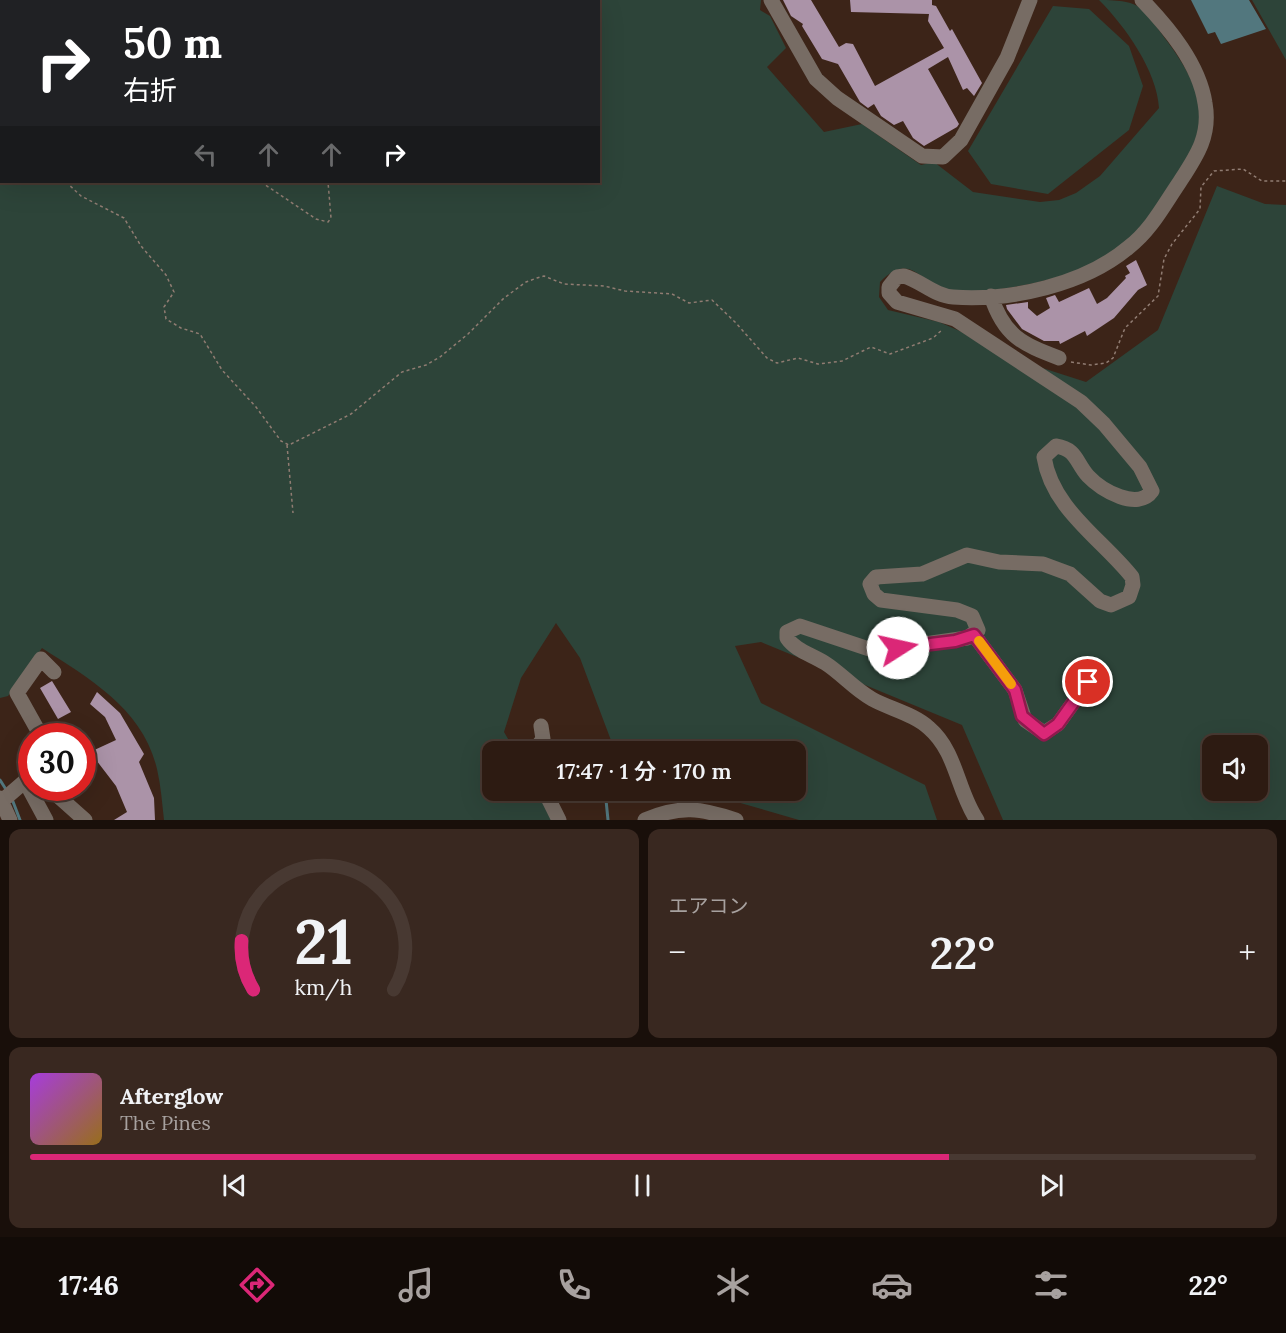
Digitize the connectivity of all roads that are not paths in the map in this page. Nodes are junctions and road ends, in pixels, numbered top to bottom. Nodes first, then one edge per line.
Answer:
1 (771, 0) edge
2 (1030, 0) edge
3 (1142, 0) edge
4 (989, 297) junction
5 (1059, 357) road end
6 (974, 635) junction
7 (54, 672) dead end
8 (1088, 682) dead end
9 (34, 723) edge
10 (541, 726) dead end
11 (541, 741) edge
12 (18, 786) edge
13 (1, 799) edge
14 (38, 801) edge
15 (64, 801) edge
16 (550, 801) edge
17 (10, 820) edge
18 (46, 820) edge
19 (85, 820) edge
20 (560, 820) edge
21 (645, 820) edge
22 (736, 820) edge
23 (977, 820) edge

1 - 2 street
3 - 4 street
4 - 5 street
4 - 6 street
6 - 8 street
6 - 23 street
7 - 9 street
10 - 11 street
12 - 13 street
13 - 17 street
14 - 18 street
15 - 19 street
16 - 20 street
21 - 22 street

